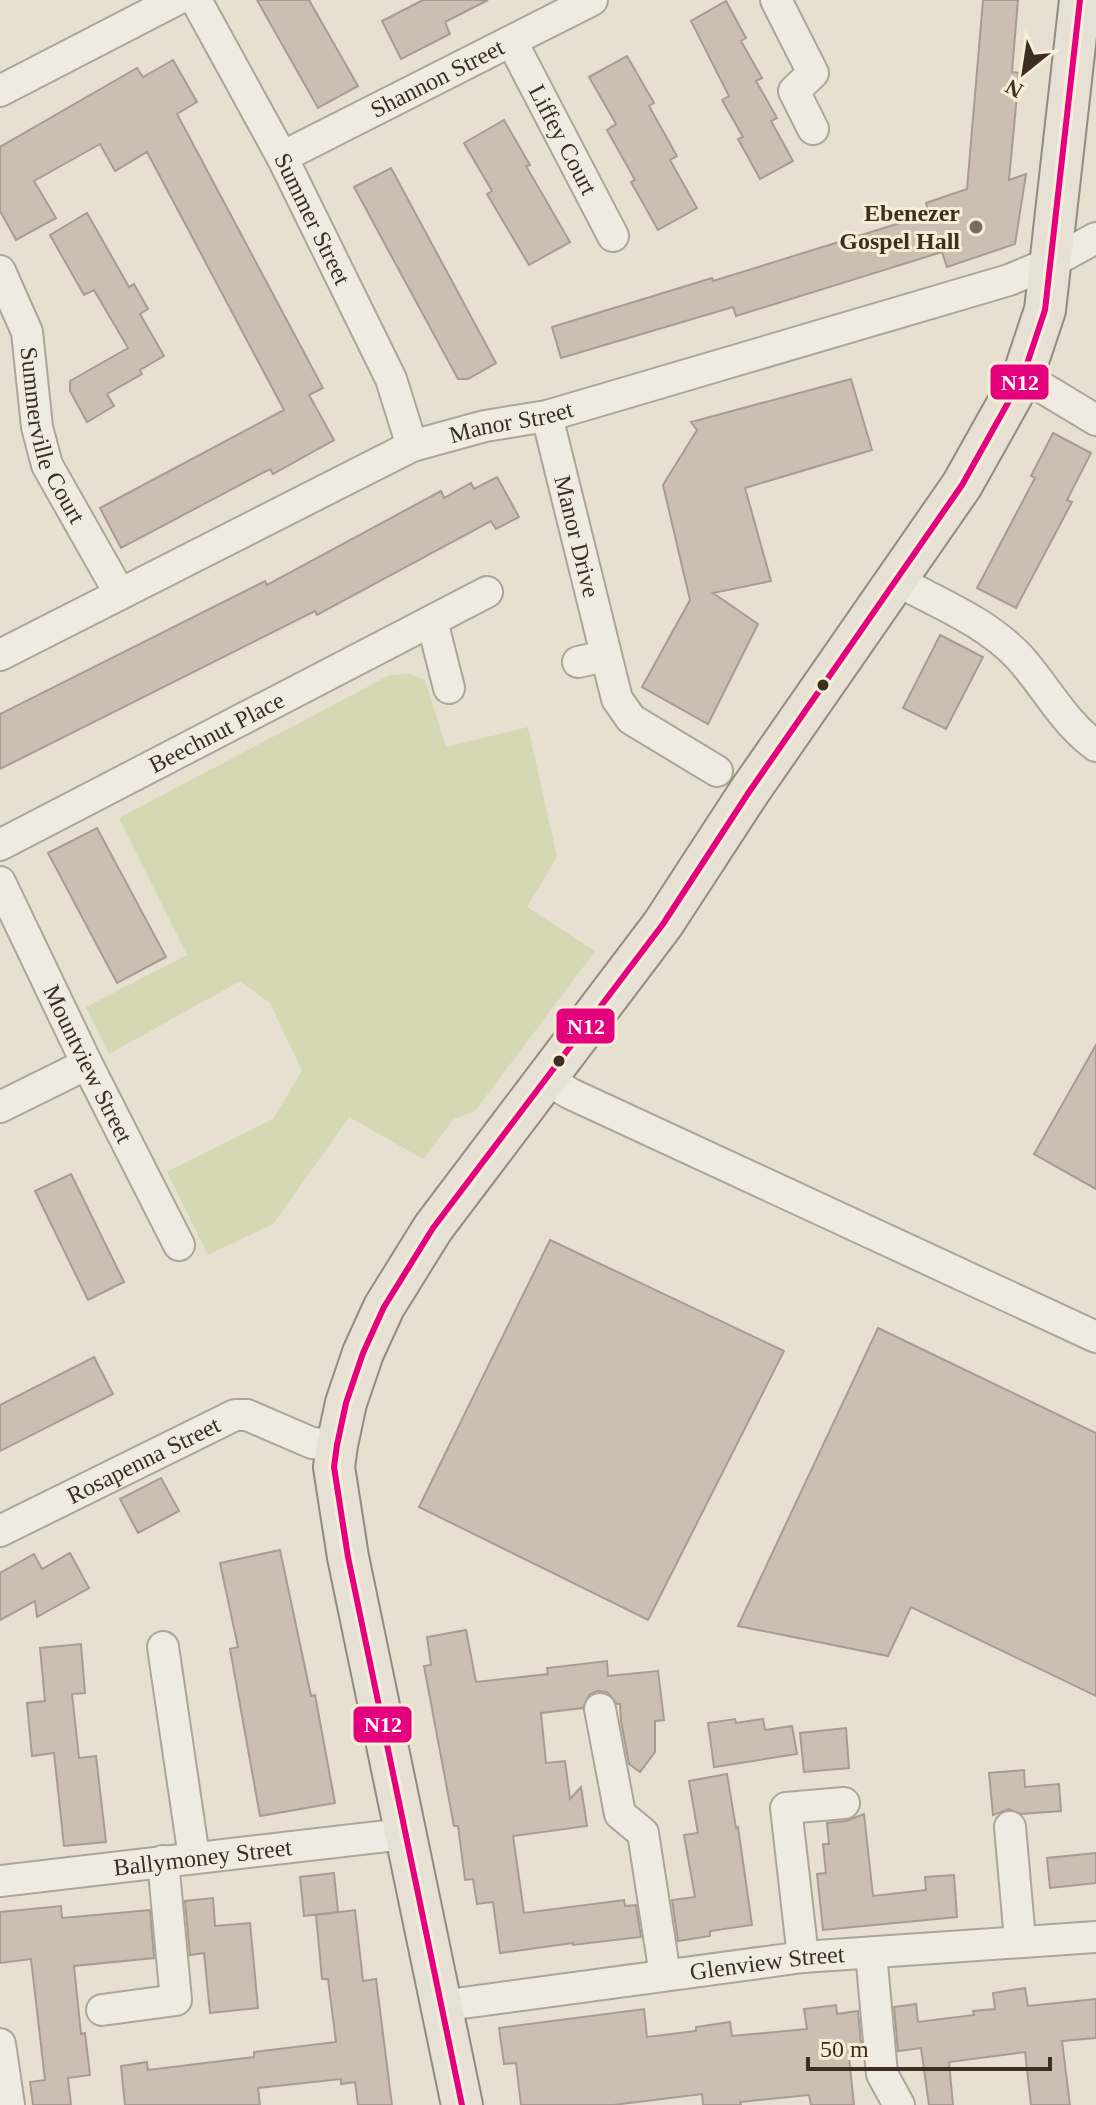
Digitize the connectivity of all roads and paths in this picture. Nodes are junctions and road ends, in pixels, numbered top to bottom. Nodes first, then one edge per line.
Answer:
1 (176, 0) edge
2 (196, 0) edge
3 (592, 0) edge
4 (776, 0) edge
5 (1080, 0) edge
6 (512, 42) junction
7 (0, 91) edge
8 (813, 129) dead end
9 (282, 157) junction
10 (613, 236) dead end
11 (1096, 238) edge
12 (1052, 262) junction
13 (0, 271) edge
14 (1023, 376) junction
15 (547, 416) junction
16 (1096, 420) edge
17 (412, 446) junction
18 (896, 580) junction
19 (487, 592) dead end
20 (120, 594) junction
21 (432, 621) junction
22 (0, 655) edge
23 (449, 688) dead end
24 (1096, 746) edge
25 (717, 771) dead end
26 (0, 845) edge
27 (0, 882) edge
28 (87, 1064) junction
29 (547, 1079) junction
30 (0, 1107) edge
31 (179, 1245) dead end
32 (1096, 1337) edge
33 (337, 1445) junction
34 (0, 1531) edge
35 (163, 1647) dead end
36 (600, 1709) dead end
37 (844, 1803) dead end
38 (1010, 1827) dead end
39 (404, 1834) junction
40 (194, 1857) junction
41 (163, 1861) junction
42 (0, 1881) edge
43 (1096, 1937) edge
44 (1020, 1940) junction
45 (871, 1953) junction
46 (803, 1957) junction
47 (665, 1975) junction
48 (440, 2006) junction
49 (102, 2010) dead end
50 (0, 2044) edge
51 (9, 2105) edge
52 (462, 2105) edge
53 (899, 2105) edge

1 - 7 street
2 - 9 street, Summer Street
3 - 6 street, Shannon Street
4 - 8 street
5 - 12 main road
6 - 9 street, Shannon Street
6 - 10 street, Liffey Court
9 - 17 street, Summer Street
11 - 12 street, Manor Street
12 - 14 main road
12 - 15 street, Manor Street
13 - 20 street, Summerville Court
14 - 16 street
14 - 18 main road
15 - 17 street, Manor Street
15 - 25 street, Manor Drive
17 - 20 street, Manor Street
18 - 24 street
18 - 29 main road
19 - 21 street, Beechnut Place
20 - 22 street, Manor Street
21 - 23 street
21 - 26 street, Beechnut Place
27 - 28 street, Mountview Street
28 - 30 street
28 - 31 street, Mountview Street
29 - 32 street
29 - 33 main road
33 - 34 street, Rosapenna Street
33 - 39 main road
35 - 40 street
36 - 47 street
37 - 46 street
38 - 44 street
39 - 40 street, Ballymoney Street
39 - 48 main road
40 - 41 street, Ballymoney Street
41 - 42 street, Ballymoney Street
41 - 49 street
43 - 44 street, Glenview Street
44 - 45 street, Glenview Street
45 - 46 street, Glenview Street
45 - 53 street
46 - 47 street, Glenview Street
47 - 48 street, Glenview Street
48 - 52 main road
50 - 51 street

